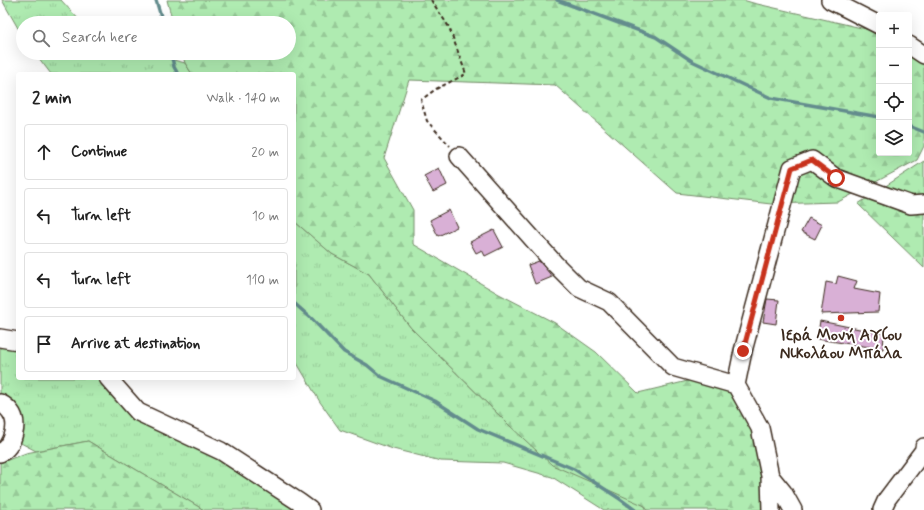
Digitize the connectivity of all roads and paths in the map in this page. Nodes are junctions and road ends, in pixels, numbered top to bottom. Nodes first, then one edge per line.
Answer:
1 (431, 0) edge
2 (830, 0) edge
3 (876, 23) edge
4 (912, 47) edge
5 (924, 55) edge
6 (459, 156) joint
7 (924, 204) edge
8 (0, 338) edge
9 (16, 341) edge
10 (110, 380) edge
11 (736, 385) junction
12 (0, 403) edge
13 (924, 447) edge
14 (924, 451) edge
15 (0, 453) edge
16 (770, 476) junction
17 (310, 510) edge
18 (771, 510) edge
19 (793, 510) edge
20 (882, 510) edge

1 - 6 path
2 - 3 street
4 - 5 street
6 - 11 street
7 - 11 street
8 - 9 street
10 - 17 street
11 - 16 street
12 - 15 street
13 - 14 street
14 - 20 street
16 - 18 street
16 - 19 street

